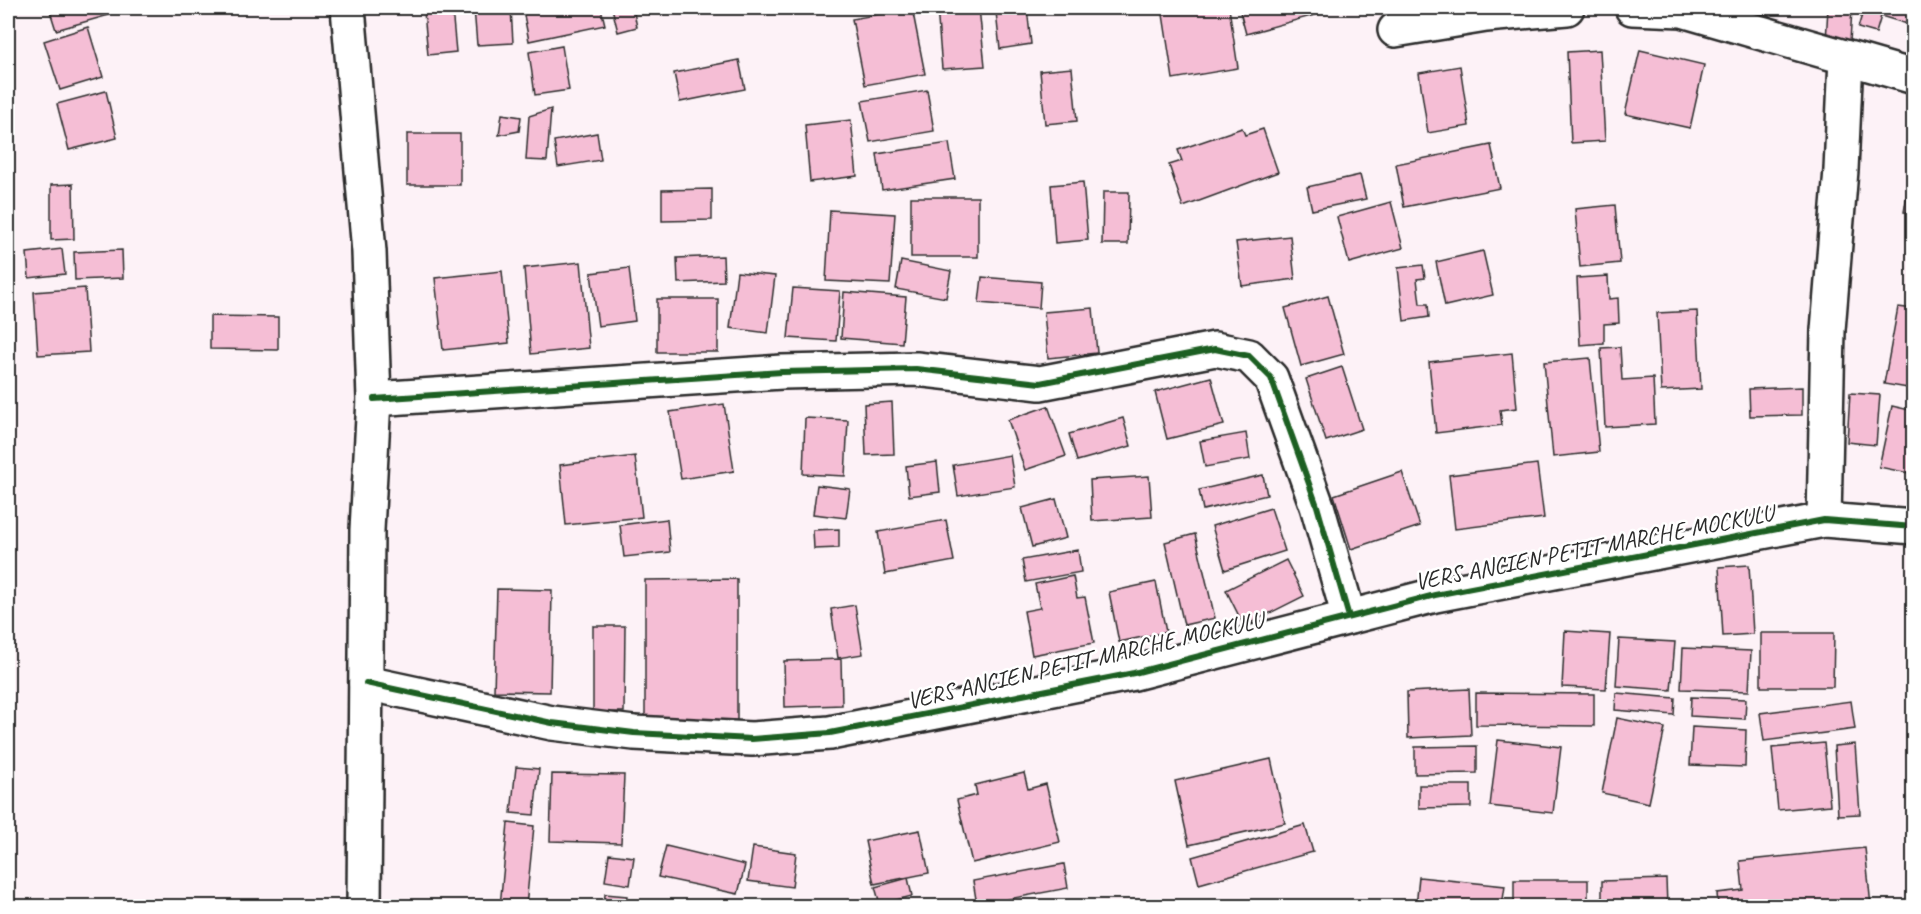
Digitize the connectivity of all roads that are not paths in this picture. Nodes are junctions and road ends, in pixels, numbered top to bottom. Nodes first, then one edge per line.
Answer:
1 (348, 8) edge
2 (1567, 8) edge
3 (1632, 8) edge
4 (1395, 30) dead end
5 (1846, 58) junction
6 (1914, 76) edge
7 (374, 399) junction
8 (1824, 520) junction
9 (1914, 527) edge
10 (1349, 617) junction
11 (366, 682) junction
12 (338, 906) edge
13 (364, 906) edge

1 - 7 street
2 - 4 street
3 - 5 street
5 - 6 street
5 - 8 street
7 - 10 street
7 - 11 street
8 - 9 street, VERS ANCIEN PETIT MARCHE MOCKULU
8 - 10 street, VERS ANCIEN PETIT MARCHE MOCKULU
10 - 11 street, VERS ANCIEN PETIT MARCHE MOCKULU
11 - 13 street
12 - 13 street

